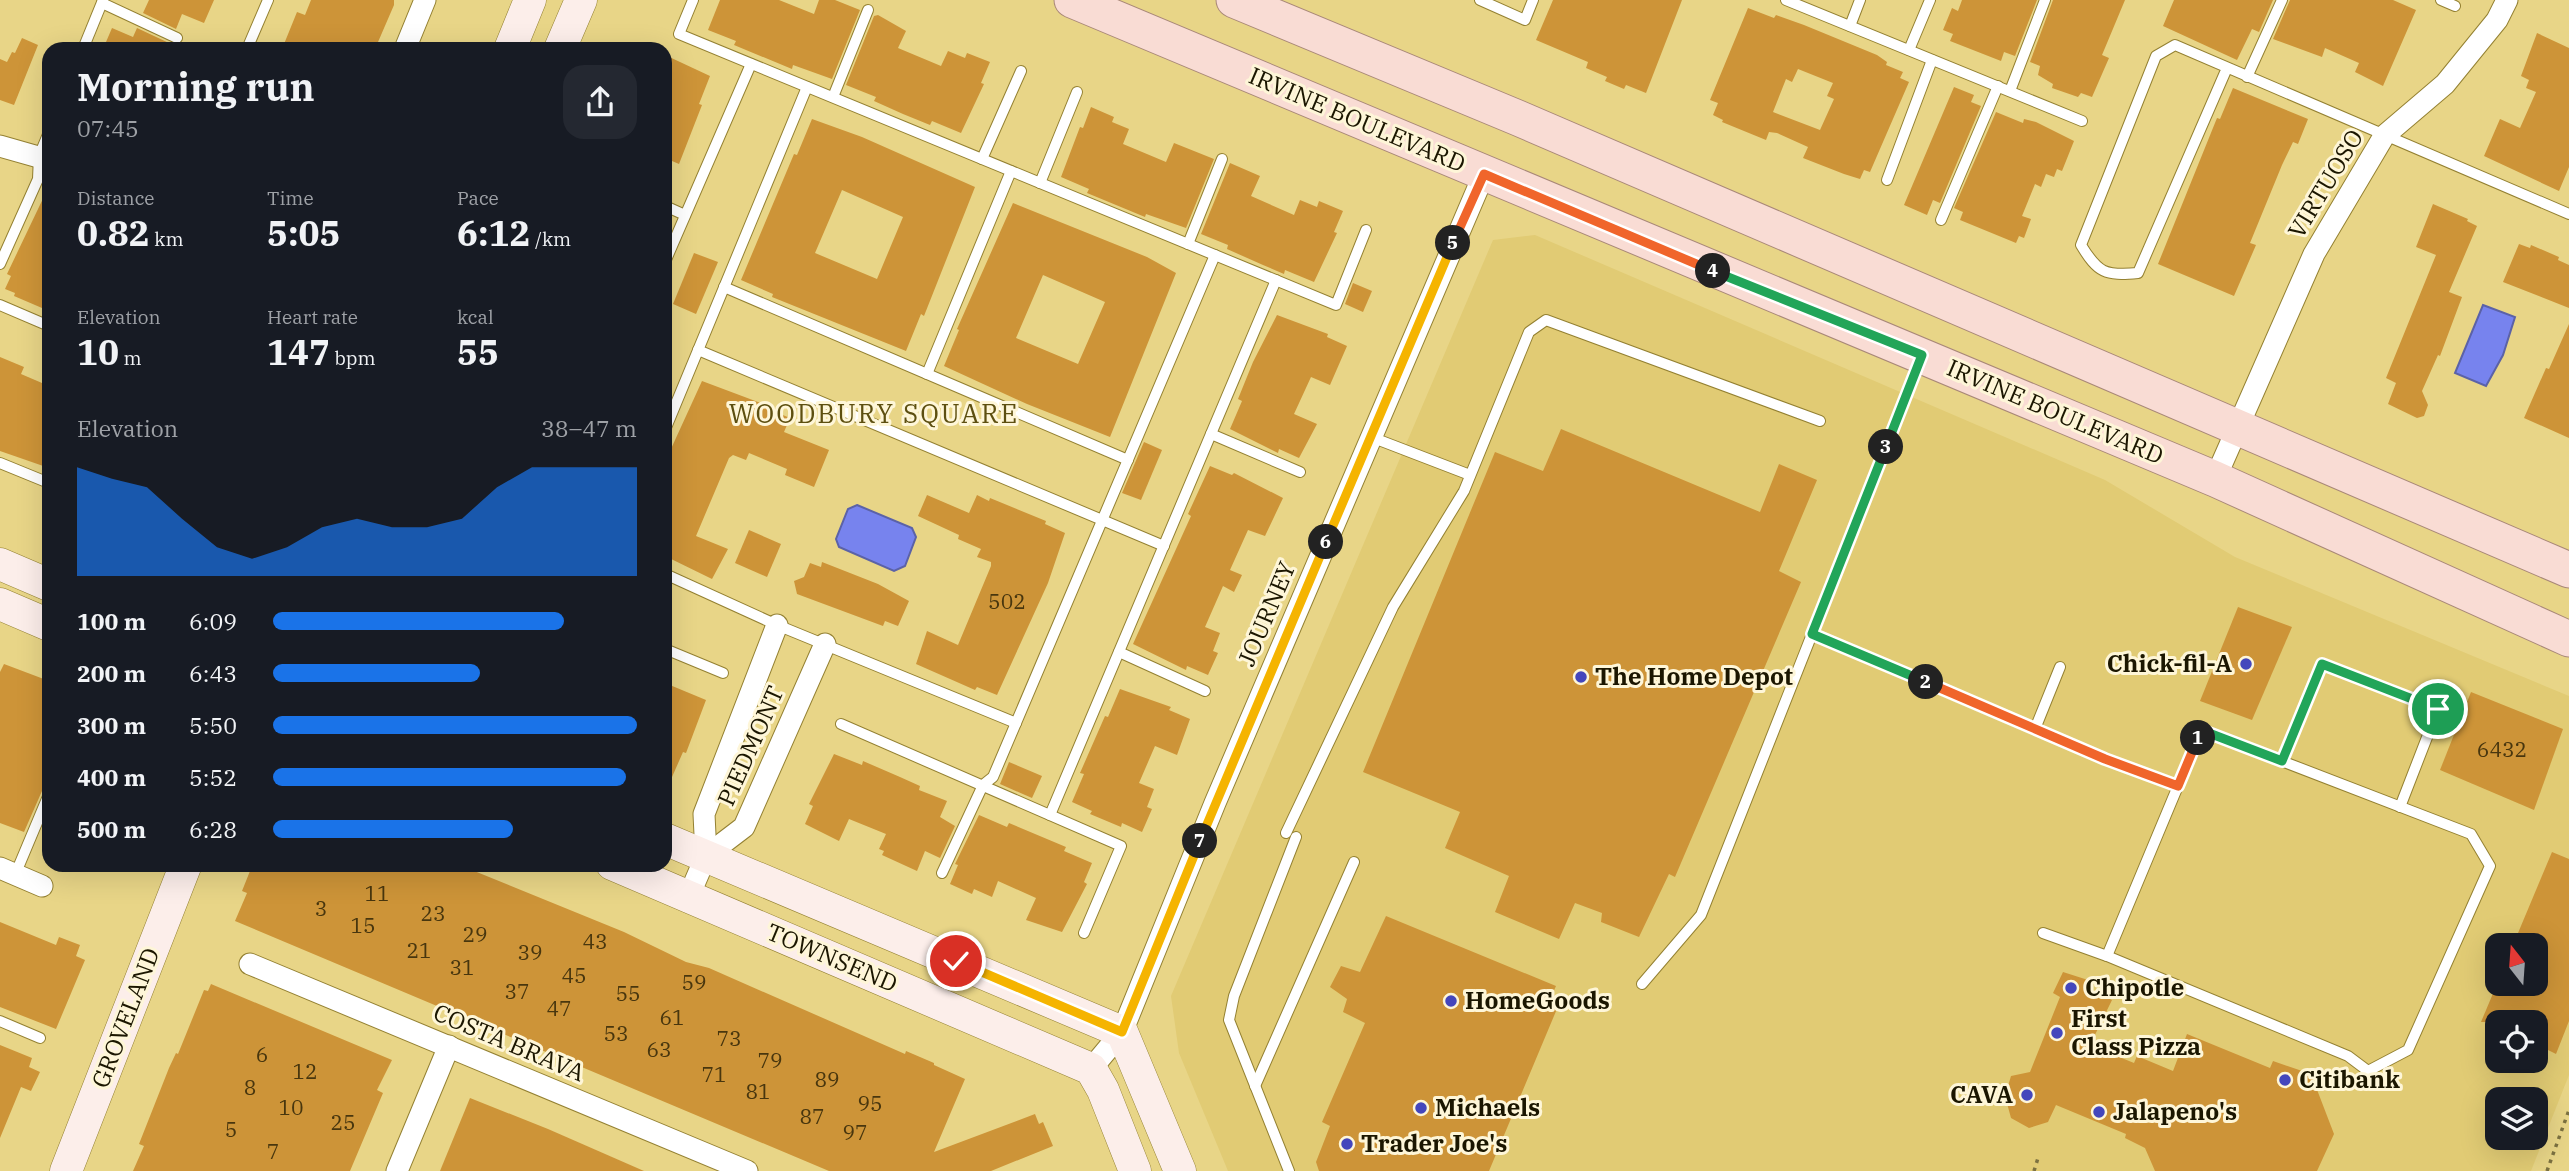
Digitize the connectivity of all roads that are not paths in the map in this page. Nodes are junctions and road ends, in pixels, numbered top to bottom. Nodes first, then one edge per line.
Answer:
1 (268, 0) edge
2 (425, 0) edge
3 (530, 0) edge
4 (581, 0) edge
5 (693, 0) edge
6 (1072, 0) edge
7 (1234, 0) edge
8 (1480, 0) edge
9 (1533, 0) edge
10 (1786, 0) edge
11 (1860, 0) edge
12 (1930, 0) edge
13 (2045, 0) edge
14 (2282, 0) edge
15 (2441, 0) edge
16 (2507, 0) edge
17 (102, 1) edge
18 (2455, 6) dead end
19 (867, 10) dead end
20 (1850, 26) junction
21 (177, 38) dead end
22 (86, 42) edge
23 (250, 42) edge
24 (408, 42) edge
25 (513, 42) edge
26 (563, 42) edge
27 (1909, 50) junction
28 (1932, 60) junction
29 (751, 64) junction
30 (2227, 68) junction
31 (1021, 71) dead end
32 (2247, 77) junction
33 (1998, 86) junction
34 (807, 87) junction
35 (2010, 91) junction
36 (1077, 92) dead end
37 (833, 97) junction
38 (2082, 121) dead end
39 (2384, 136) junction
40 (0, 146) edge
41 (42, 157) edge
42 (982, 159) junction
43 (1222, 159) dead end
44 (42, 165) edge
45 (1011, 171) junction
46 (1484, 174) junction
47 (1887, 180) dead end
48 (1040, 183) junction
49 (672, 209) edge
50 (2568, 210) edge
51 (685, 215) junction
52 (1941, 220) dead end
53 (1367, 230) dead end
54 (1188, 244) junction
55 (672, 246) edge
56 (1215, 255) junction
57 (0, 264) edge
58 (1276, 280) junction
59 (724, 287) junction
60 (0, 305) edge
61 (42, 323) edge
62 (698, 350) junction
63 (1922, 355) junction
64 (927, 374) junction
65 (672, 413) edge
66 (1820, 421) dead end
67 (2237, 428) junction
68 (1211, 434) junction
69 (1371, 437) junction
70 (1128, 460) junction
71 (0, 463) edge
72 (1300, 472) dead end
73 (1470, 475) junction
74 (2215, 479) junction
75 (42, 480) edge
76 (1102, 520) junction
77 (1164, 546) junction
78 (0, 564) edge
79 (2569, 570) edge
80 (672, 576) edge
81 (42, 582) edge
82 (0, 604) edge
83 (42, 622) edge
84 (777, 625) junction
85 (1812, 634) junction
86 (2569, 639) edge
87 (825, 644) junction
88 (672, 652) edge
89 (1119, 652) junction
90 (2060, 667) dead end
91 (723, 673) dead end
92 (1205, 691) dead end
93 (1016, 723) junction
94 (841, 724) dead end
95 (2035, 729) junction
96 (2282, 761) junction
97 (983, 785) junction
98 (2178, 786) junction
99 (42, 807) edge
100 (2400, 807) junction
101 (1050, 815) junction
102 (672, 842) edge
103 (706, 856) junction
104 (1354, 862) dead end
105 (8, 872) edge
106 (183, 872) edge
107 (630, 872) edge
108 (942, 873) dead end
109 (42, 886) dead end
110 (688, 898) junction
111 (1084, 933) dead end
112 (2043, 933) dead end
113 (2107, 956) junction
114 (250, 964) dead end
115 (1642, 985) dead end
116 (0, 1021) edge
117 (1122, 1032) junction
118 (40, 1038) dead end
119 (449, 1046) junction
120 (1091, 1069) junction
121 (1255, 1086) junction
122 (66, 1171) edge
123 (397, 1171) edge
124 (747, 1171) edge
125 (1135, 1171) edge
126 (1180, 1171) edge
127 (1289, 1171) edge

1 - 23 lane
2 - 24 street
3 - 25 street
4 - 26 street
5 - 29 lane
6 - 46 main road, IRVINE BOULEVARD
7 - 67 main road
8 - 9 lane
10 - 20 lane
11 - 20 lane
12 - 27 lane
13 - 35 lane
14 - 32 lane
15 - 18 lane
16 - 39 street, VIRTUOSO
17 - 21 lane
17 - 22 lane
19 - 37 lane
20 - 27 lane
27 - 28 lane
28 - 33 lane
28 - 47 lane
29 - 34 lane
29 - 51 lane
30 - 30 lane
30 - 32 lane
31 - 42 lane
32 - 39 lane
33 - 35 lane
33 - 52 lane
34 - 37 lane
34 - 59 lane
35 - 38 lane
36 - 48 lane
37 - 42 lane
39 - 50 lane
39 - 67 street, VIRTUOSO
40 - 41 street
42 - 45 lane
43 - 54 lane
44 - 57 lane
45 - 48 lane
45 - 64 lane
46 - 63 main road, IRVINE BOULEVARD
46 - 69 street, JOURNEY
48 - 54 lane
49 - 51 lane
51 - 55 lane
53 - 58 lane
54 - 56 lane
56 - 58 lane
56 - 70 lane
58 - 68 lane
59 - 62 lane
59 - 64 lane
60 - 61 lane
62 - 65 lane
62 - 76 lane
63 - 74 main road, IRVINE BOULEVARD
63 - 85 lane
64 - 70 lane
66 - 73 lane
67 - 74 street, VIRTUOSO
67 - 79 main road
68 - 72 lane
68 - 77 lane
69 - 73 lane
69 - 117 street, JOURNEY
70 - 76 lane
71 - 75 lane
73 - 121 lane
74 - 86 main road, IRVINE BOULEVARD
76 - 77 lane
76 - 93 lane
77 - 89 lane
78 - 81 street
80 - 84 lane
82 - 83 street
84 - 87 lane
84 - 103 street, PIEDMONT
85 - 95 lane
85 - 115 lane
87 - 93 lane
87 - 103 street, PIEDMONT
88 - 91 lane
89 - 92 lane
89 - 101 lane
90 - 95 lane
93 - 97 lane
94 - 97 lane
95 - 98 lane
96 - 98 lane
96 - 100 lane
96 - 100 lane
97 - 101 lane
97 - 108 lane
98 - 113 lane
99 - 105 lane
100 - 113 lane
101 - 111 lane
102 - 103 street, TOWNSEND
103 - 110 street, PIEDMONT
103 - 117 street, TOWNSEND
104 - 121 lane
105 - 109 street
106 - 122 street, GROVELAND
107 - 110 street, TOWNSEND
110 - 120 street, TOWNSEND
112 - 113 lane
114 - 119 street, COSTA BRAVA
116 - 118 lane
117 - 120 street, JOURNEY
117 - 126 street
119 - 123 street
119 - 124 street, COSTA BRAVA
120 - 125 street
121 - 127 lane

